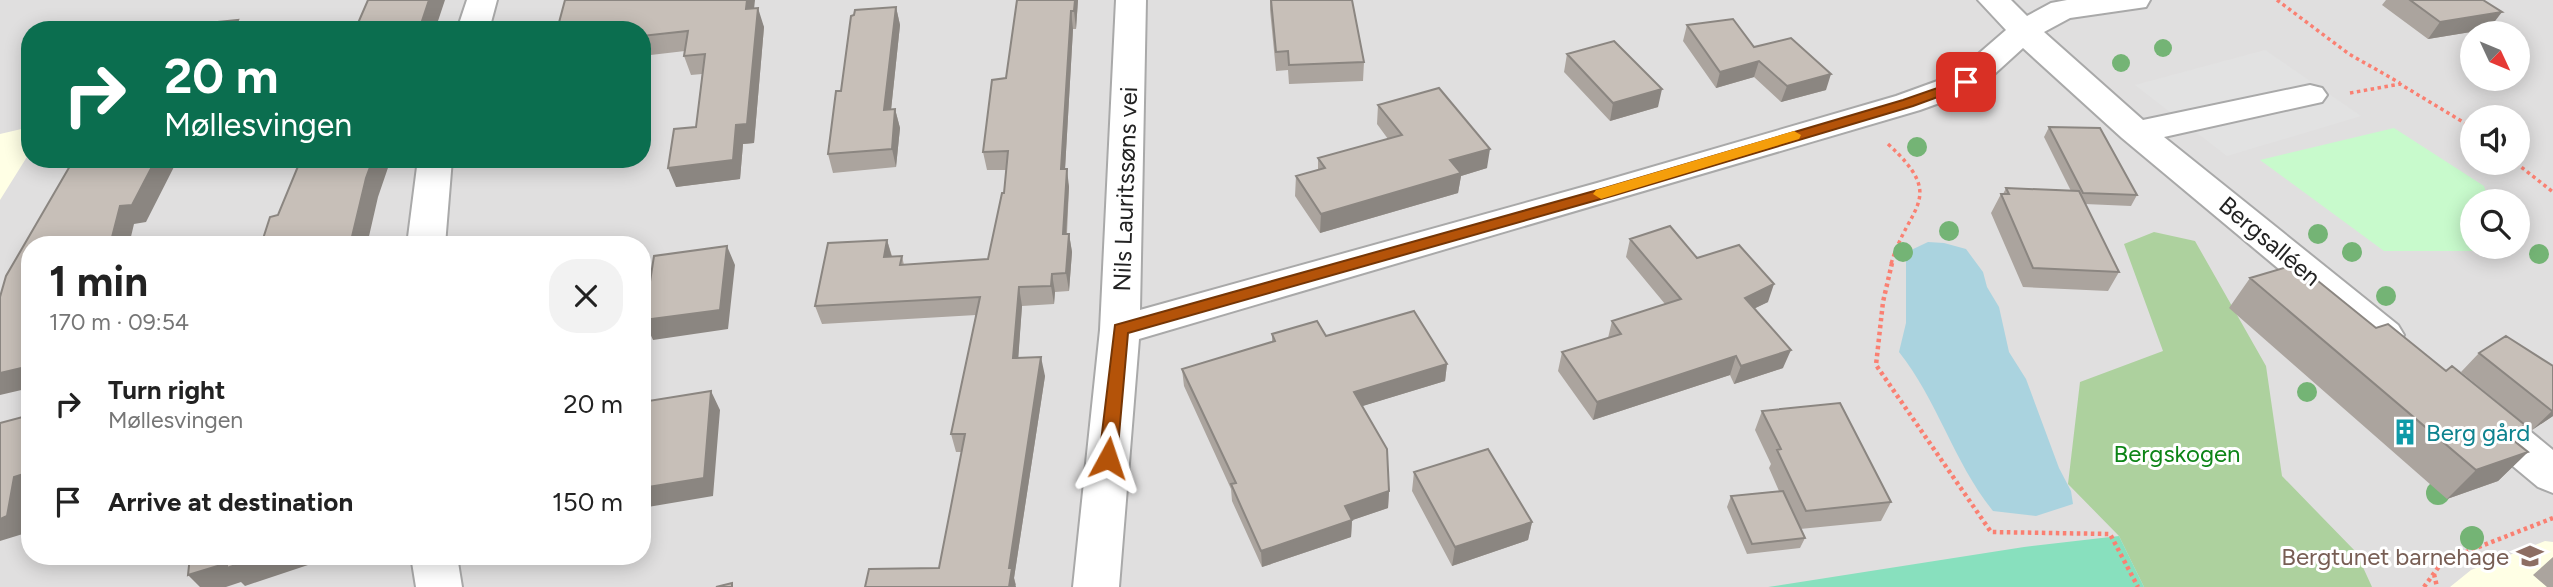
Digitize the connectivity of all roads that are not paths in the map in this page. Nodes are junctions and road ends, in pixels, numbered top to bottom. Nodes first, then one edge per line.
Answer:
1 (482, 0) edge
2 (1131, 0) edge
3 (1993, 0) edge
4 (2135, 0) edge
5 (476, 21) edge
6 (2023, 31) junction
7 (2310, 95) road end
8 (2138, 132) junction
9 (434, 168) edge
10 (427, 236) edge
11 (1120, 330) junction
12 (2415, 360) edge
13 (2457, 396) edge
14 (2553, 475) edge
15 (435, 565) edge
16 (439, 587) edge
17 (1096, 587) edge

1 - 5 street
2 - 11 street, Nils Lauritssøns vei
3 - 6 street, Bergsalléen
4 - 6 street
6 - 8 street, Bergsalléen
6 - 11 street
7 - 8 street
8 - 12 street, Bergsalléen
9 - 10 street
11 - 17 street, Nils Lauritssøns vei
13 - 14 street
15 - 16 street

